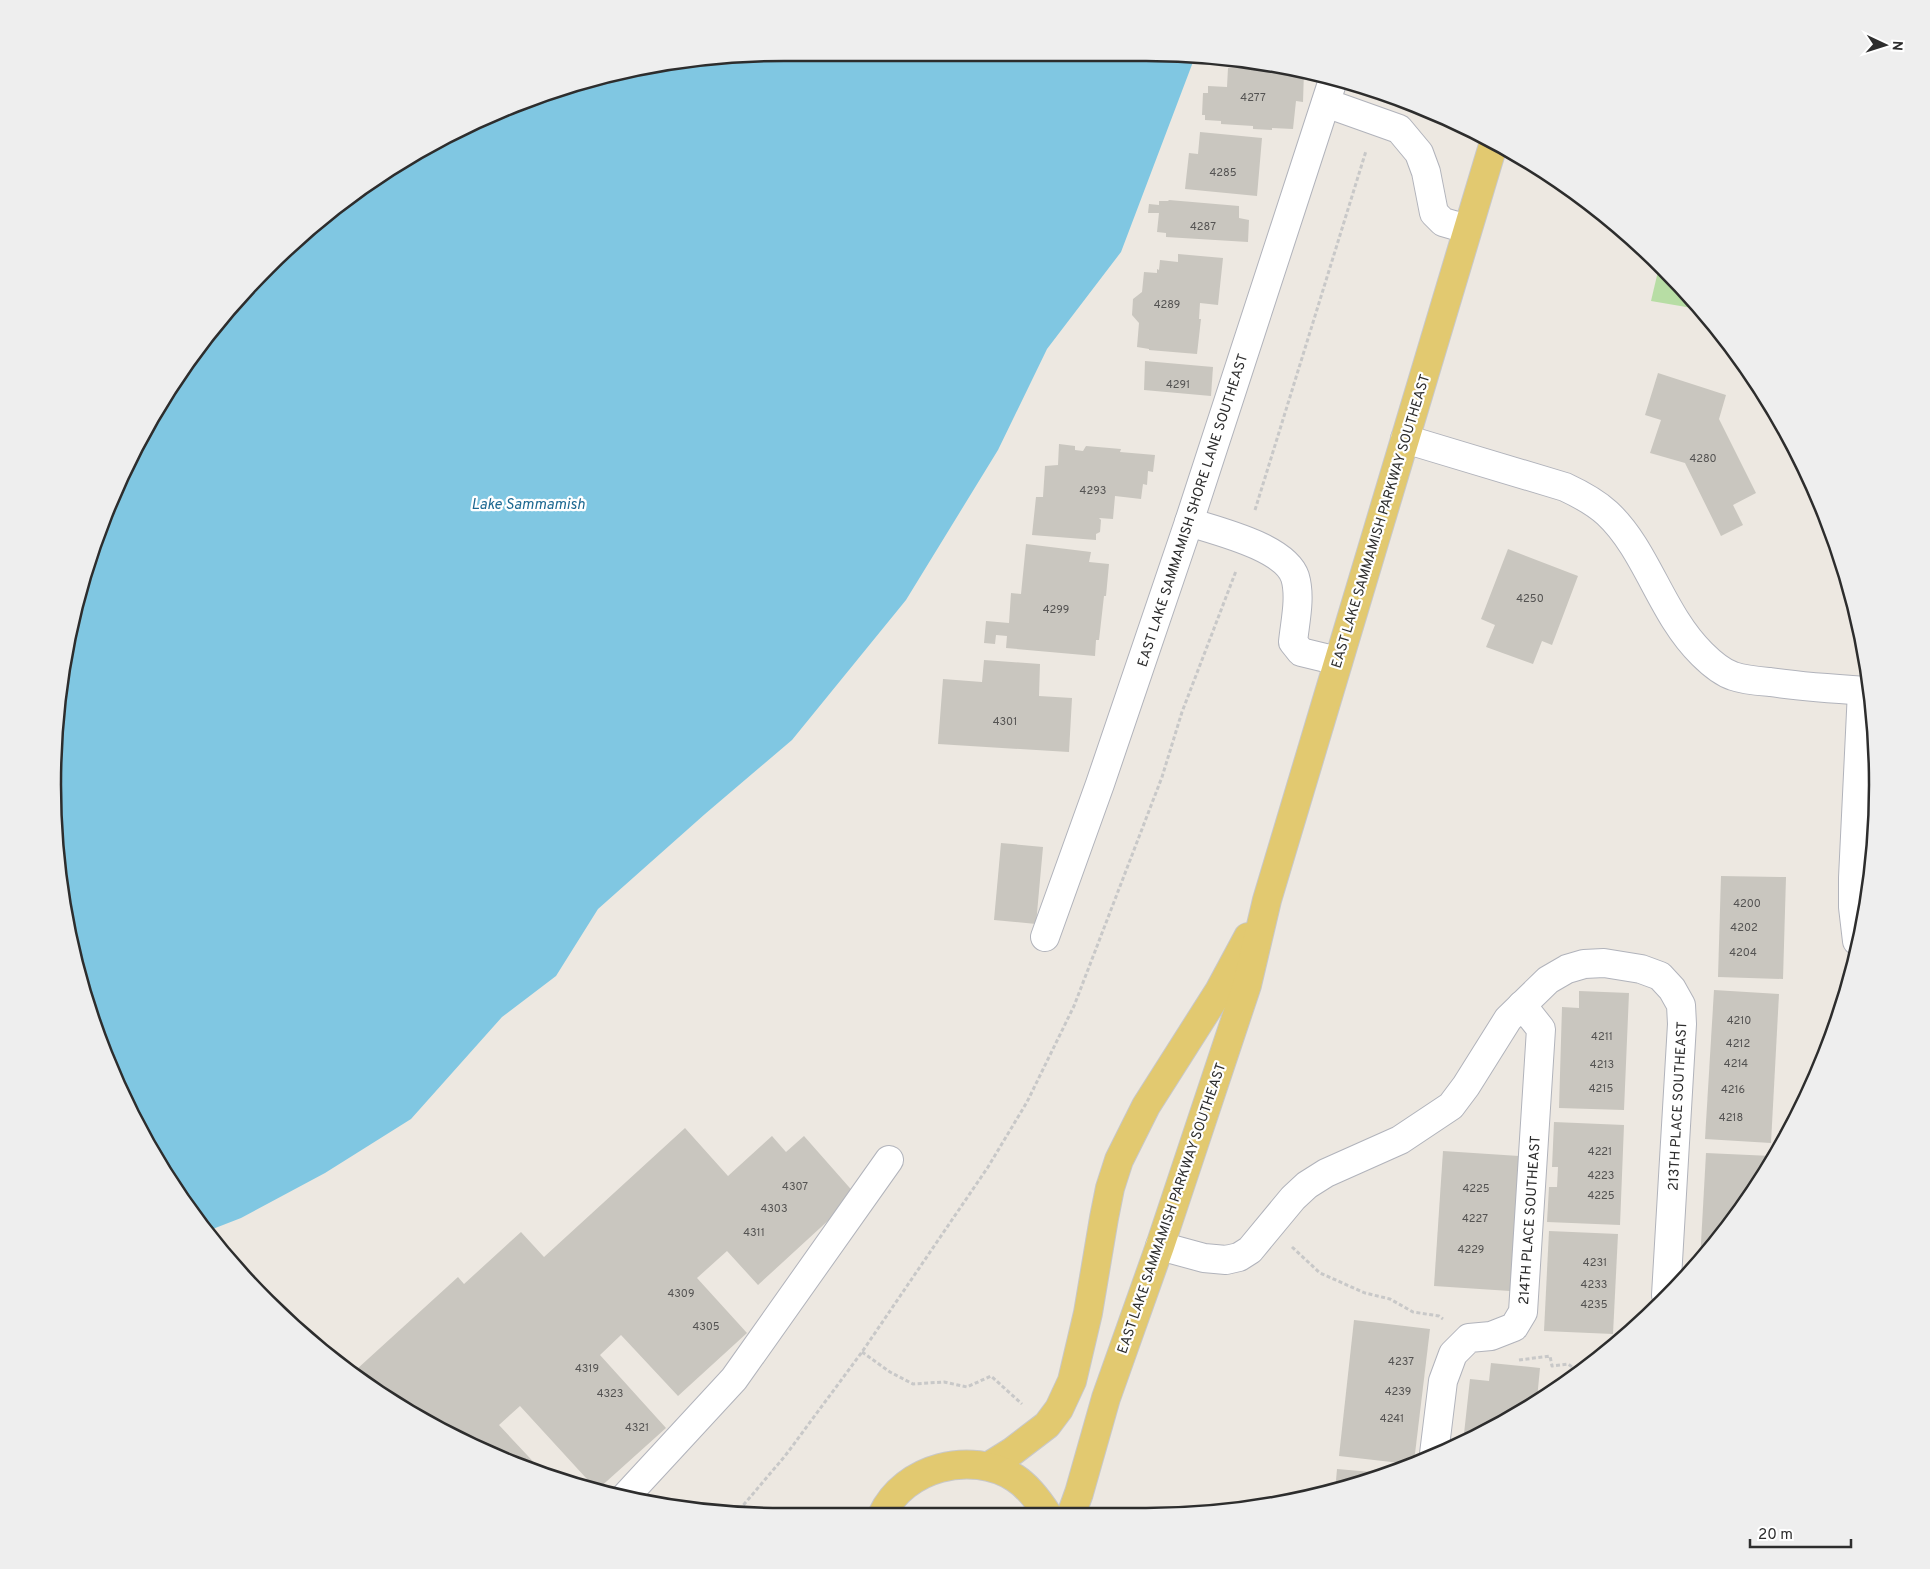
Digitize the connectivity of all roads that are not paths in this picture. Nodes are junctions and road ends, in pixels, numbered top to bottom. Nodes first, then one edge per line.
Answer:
1 (1330, 92) edge
2 (1492, 150) edge
3 (1467, 229) junction
4 (1405, 439) junction
5 (1189, 522) junction
6 (1338, 661) junction
7 (1863, 691) edge
8 (1864, 704) edge
9 (1267, 900) junction
10 (1855, 925) edge
11 (1045, 937) dead end
12 (1522, 1005) junction
13 (889, 1160) dead end
14 (1160, 1246) junction
15 (1667, 1286) edge
16 (1435, 1447) edge
17 (989, 1466) junction
18 (630, 1491) edge
19 (887, 1508) edge
20 (1044, 1508) edge
21 (1074, 1508) edge

1 - 3 street
1 - 5 street, EAST LAKE SAMMAMISH SHORE LANE SOUTHEAST
2 - 3 main road, EAST LAKE SAMMAMISH PARKWAY SOUTHEAST
3 - 4 main road, EAST LAKE SAMMAMISH PARKWAY SOUTHEAST
4 - 6 main road, EAST LAKE SAMMAMISH PARKWAY SOUTHEAST
4 - 7 street
5 - 6 street
5 - 11 street, EAST LAKE SAMMAMISH SHORE LANE SOUTHEAST
6 - 9 main road, EAST LAKE SAMMAMISH PARKWAY SOUTHEAST
8 - 10 street
9 - 14 main road, EAST LAKE SAMMAMISH PARKWAY SOUTHEAST
9 - 17 main road, EAST LAKE SAMMAMISH PARKWAY SOUTHEAST
12 - 14 street, 213TH PLACE SOUTHEAST
12 - 15 street, 213TH PLACE SOUTHEAST
12 - 16 street, 214TH PLACE SOUTHEAST
13 - 18 street
14 - 21 main road, EAST LAKE SAMMAMISH PARKWAY SOUTHEAST
17 - 19 main road
17 - 20 main road

